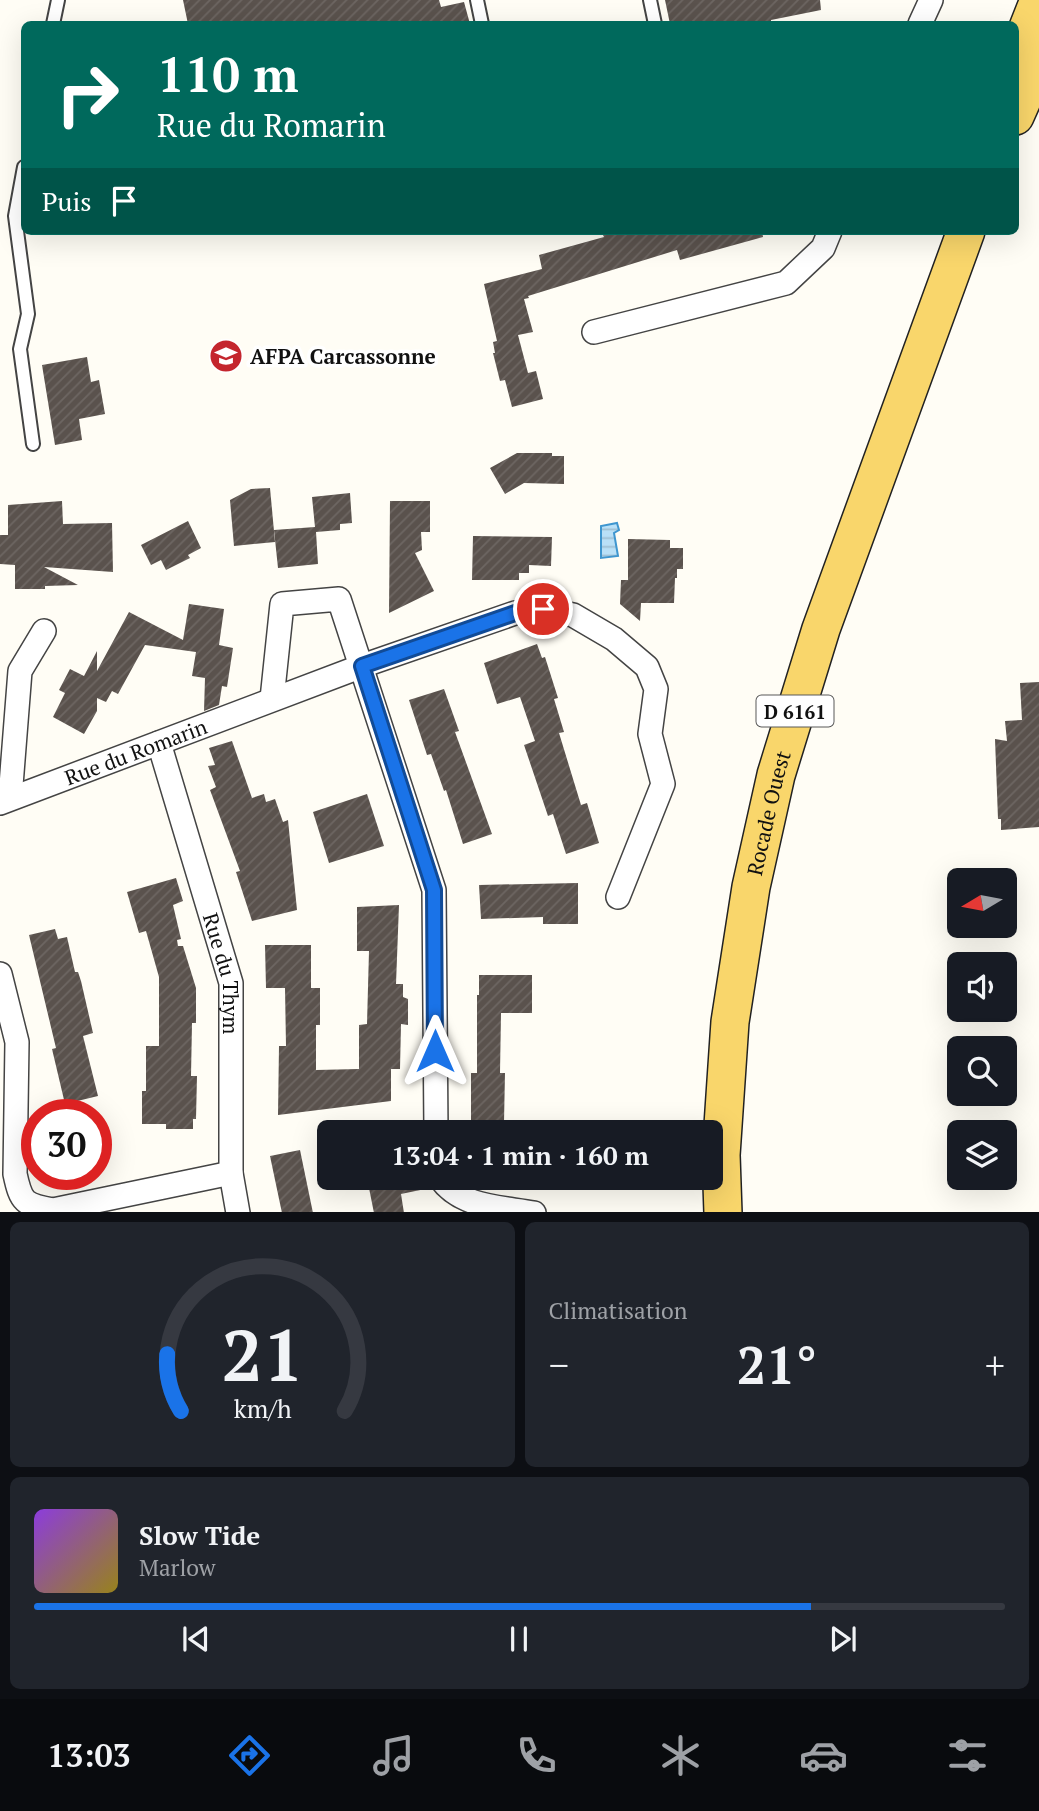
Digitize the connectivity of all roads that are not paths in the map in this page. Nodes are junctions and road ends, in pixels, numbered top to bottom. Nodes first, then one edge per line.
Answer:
1 (58, 0) edge
2 (477, 0) edge
3 (650, 0) edge
4 (931, 0) edge
5 (1039, 0) edge
6 (54, 21) edge
7 (481, 21) edge
8 (654, 21) edge
9 (921, 21) edge
10 (1019, 52) edge
11 (1039, 62) edge
12 (1019, 107) edge
13 (21, 183) edge
14 (828, 235) edge
15 (965, 235) edge
16 (594, 332) dead end
17 (33, 444) dead end
18 (44, 631) dead end
19 (362, 666) junction
20 (272, 699) junction
21 (159, 743) junction
22 (5, 800) edge
23 (618, 897) dead end
24 (0, 974) edge
25 (436, 1120) edge
26 (231, 1173) junction
27 (450, 1190) edge
28 (238, 1212) edge
29 (528, 1212) edge
30 (723, 1212) edge

1 - 6 lane
2 - 7 lane
3 - 8 lane
4 - 9 street
5 - 10 main road
11 - 12 main road
13 - 17 lane
14 - 16 street
15 - 30 main road, Rocade Ouest / D 6161
18 - 22 street
19 - 20 street, Rue du Romarin
19 - 20 street
19 - 23 street, Rue du Romarin
19 - 25 street
20 - 21 street, Rue du Romarin
21 - 22 street, Rue du Romarin
21 - 26 street, Rue du Thym
24 - 26 street
26 - 28 street, Rue du Thym
27 - 29 street

